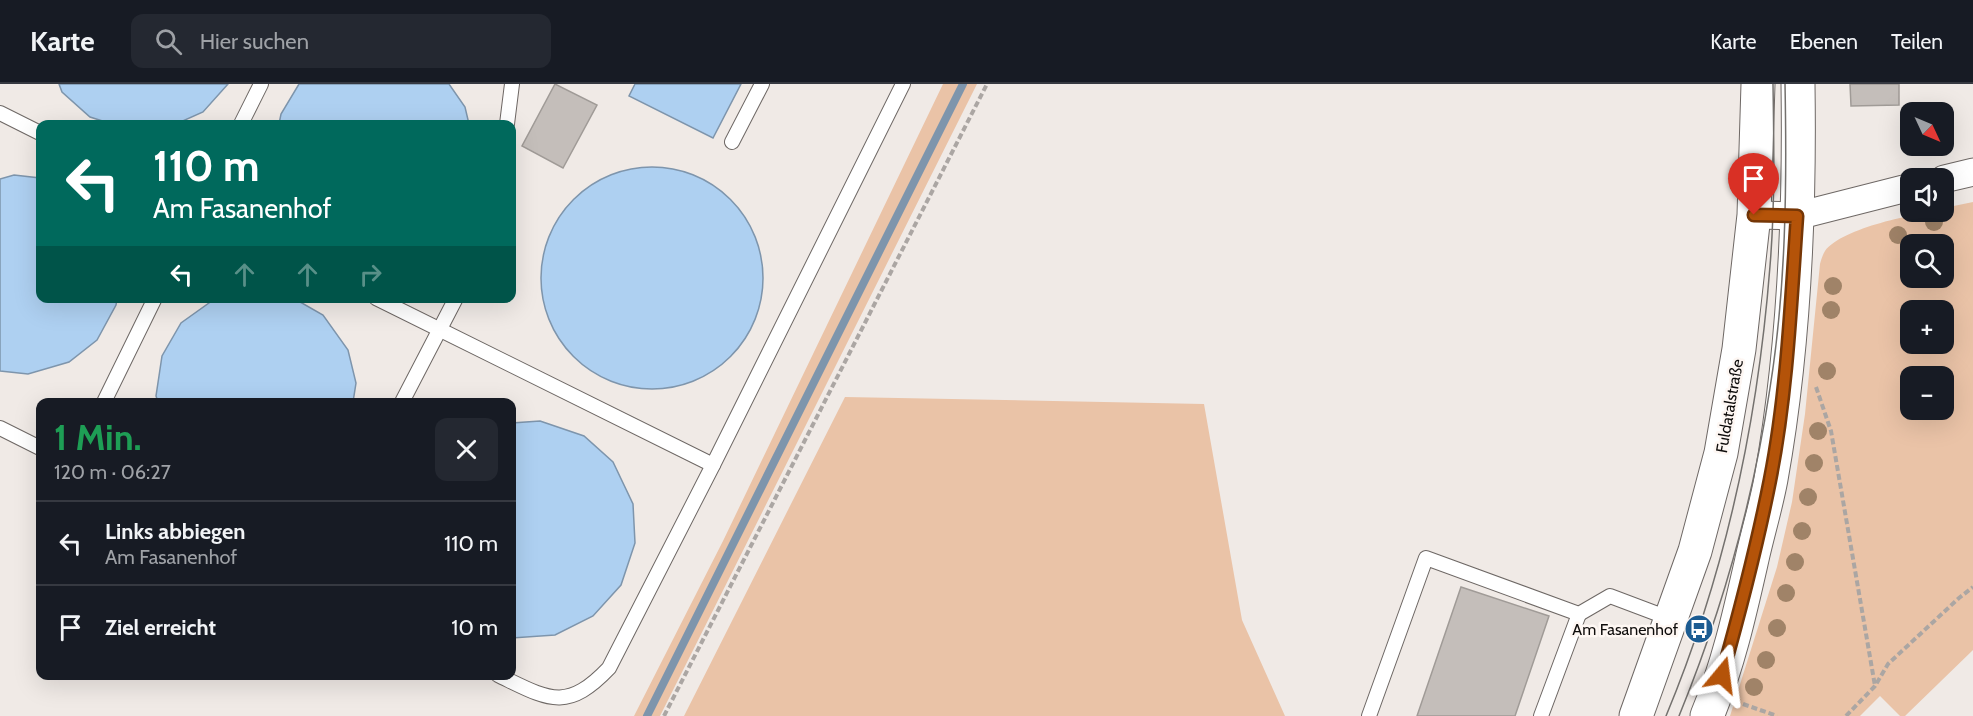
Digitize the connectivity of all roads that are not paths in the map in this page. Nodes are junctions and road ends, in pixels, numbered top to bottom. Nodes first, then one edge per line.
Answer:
1 (261, 84) edge
2 (512, 84) edge
3 (762, 84) edge
4 (903, 84) edge
5 (1758, 84) edge
6 (1798, 84) edge
7 (0, 113) edge
8 (243, 120) edge
9 (508, 120) edge
10 (36, 131) edge
11 (732, 142) dead end
12 (1973, 172) edge
13 (1954, 177) edge
14 (1900, 190) edge
15 (1754, 215) junction
16 (1797, 216) junction
17 (153, 303) edge
18 (386, 303) edge
19 (453, 303) edge
20 (439, 330) junction
21 (106, 398) edge
22 (404, 398) edge
23 (0, 428) edge
24 (36, 446) edge
25 (713, 465) junction
26 (1579, 614) junction
27 (1671, 619) junction
28 (508, 680) edge
29 (1369, 716) edge
30 (1540, 716) edge
31 (1636, 716) edge
32 (1707, 716) edge

1 - 8 lane
2 - 9 lane
3 - 11 lane
4 - 25 lane
5 - 15 main road, Fuldatalstraße
6 - 16 main road
7 - 10 lane
12 - 13 street
14 - 16 street
15 - 16 street
15 - 27 main road, Fuldatalstraße
16 - 32 main road
17 - 21 lane
18 - 20 lane
19 - 20 lane
20 - 22 lane
20 - 25 lane
23 - 24 lane
25 - 28 lane
26 - 27 lane
26 - 29 lane
26 - 30 lane
27 - 31 main road, Fuldatalstraße

